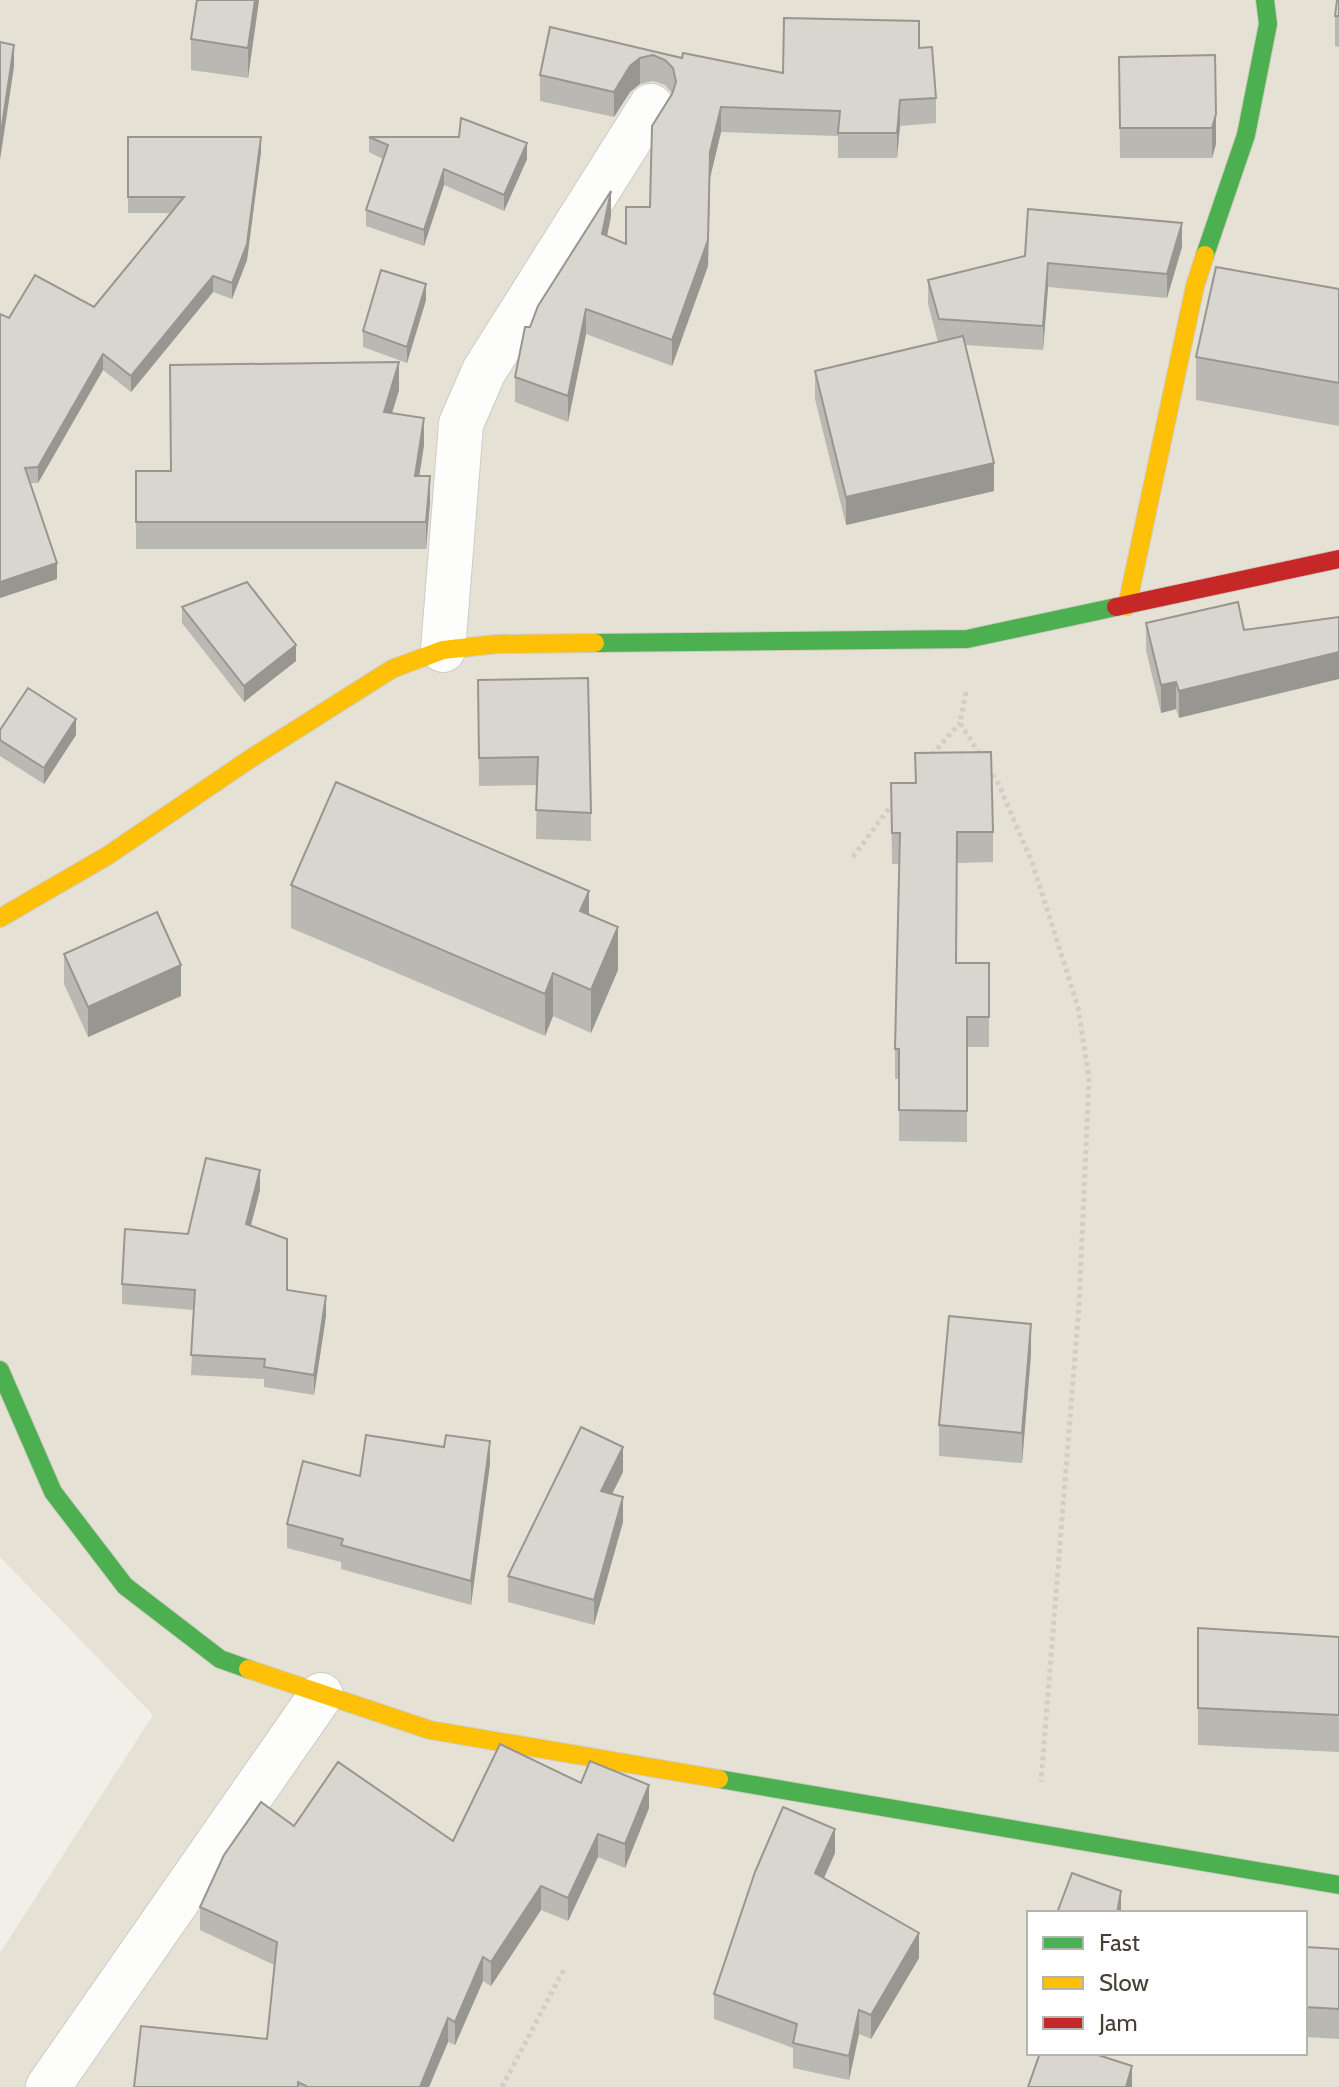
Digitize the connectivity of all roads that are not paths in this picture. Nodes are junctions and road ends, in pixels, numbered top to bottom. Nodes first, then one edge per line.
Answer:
1 (1265, 0) edge
2 (651, 106) dead end
3 (1339, 559) edge
4 (1127, 606) junction
5 (443, 650) junction
6 (0, 918) edge
7 (0, 1370) edge
8 (321, 1695) junction
9 (1339, 1885) edge
10 (48, 2087) edge

1 - 4 street
2 - 5 street
3 - 4 street
4 - 5 street
5 - 6 street
7 - 8 street
8 - 9 street
8 - 10 street

